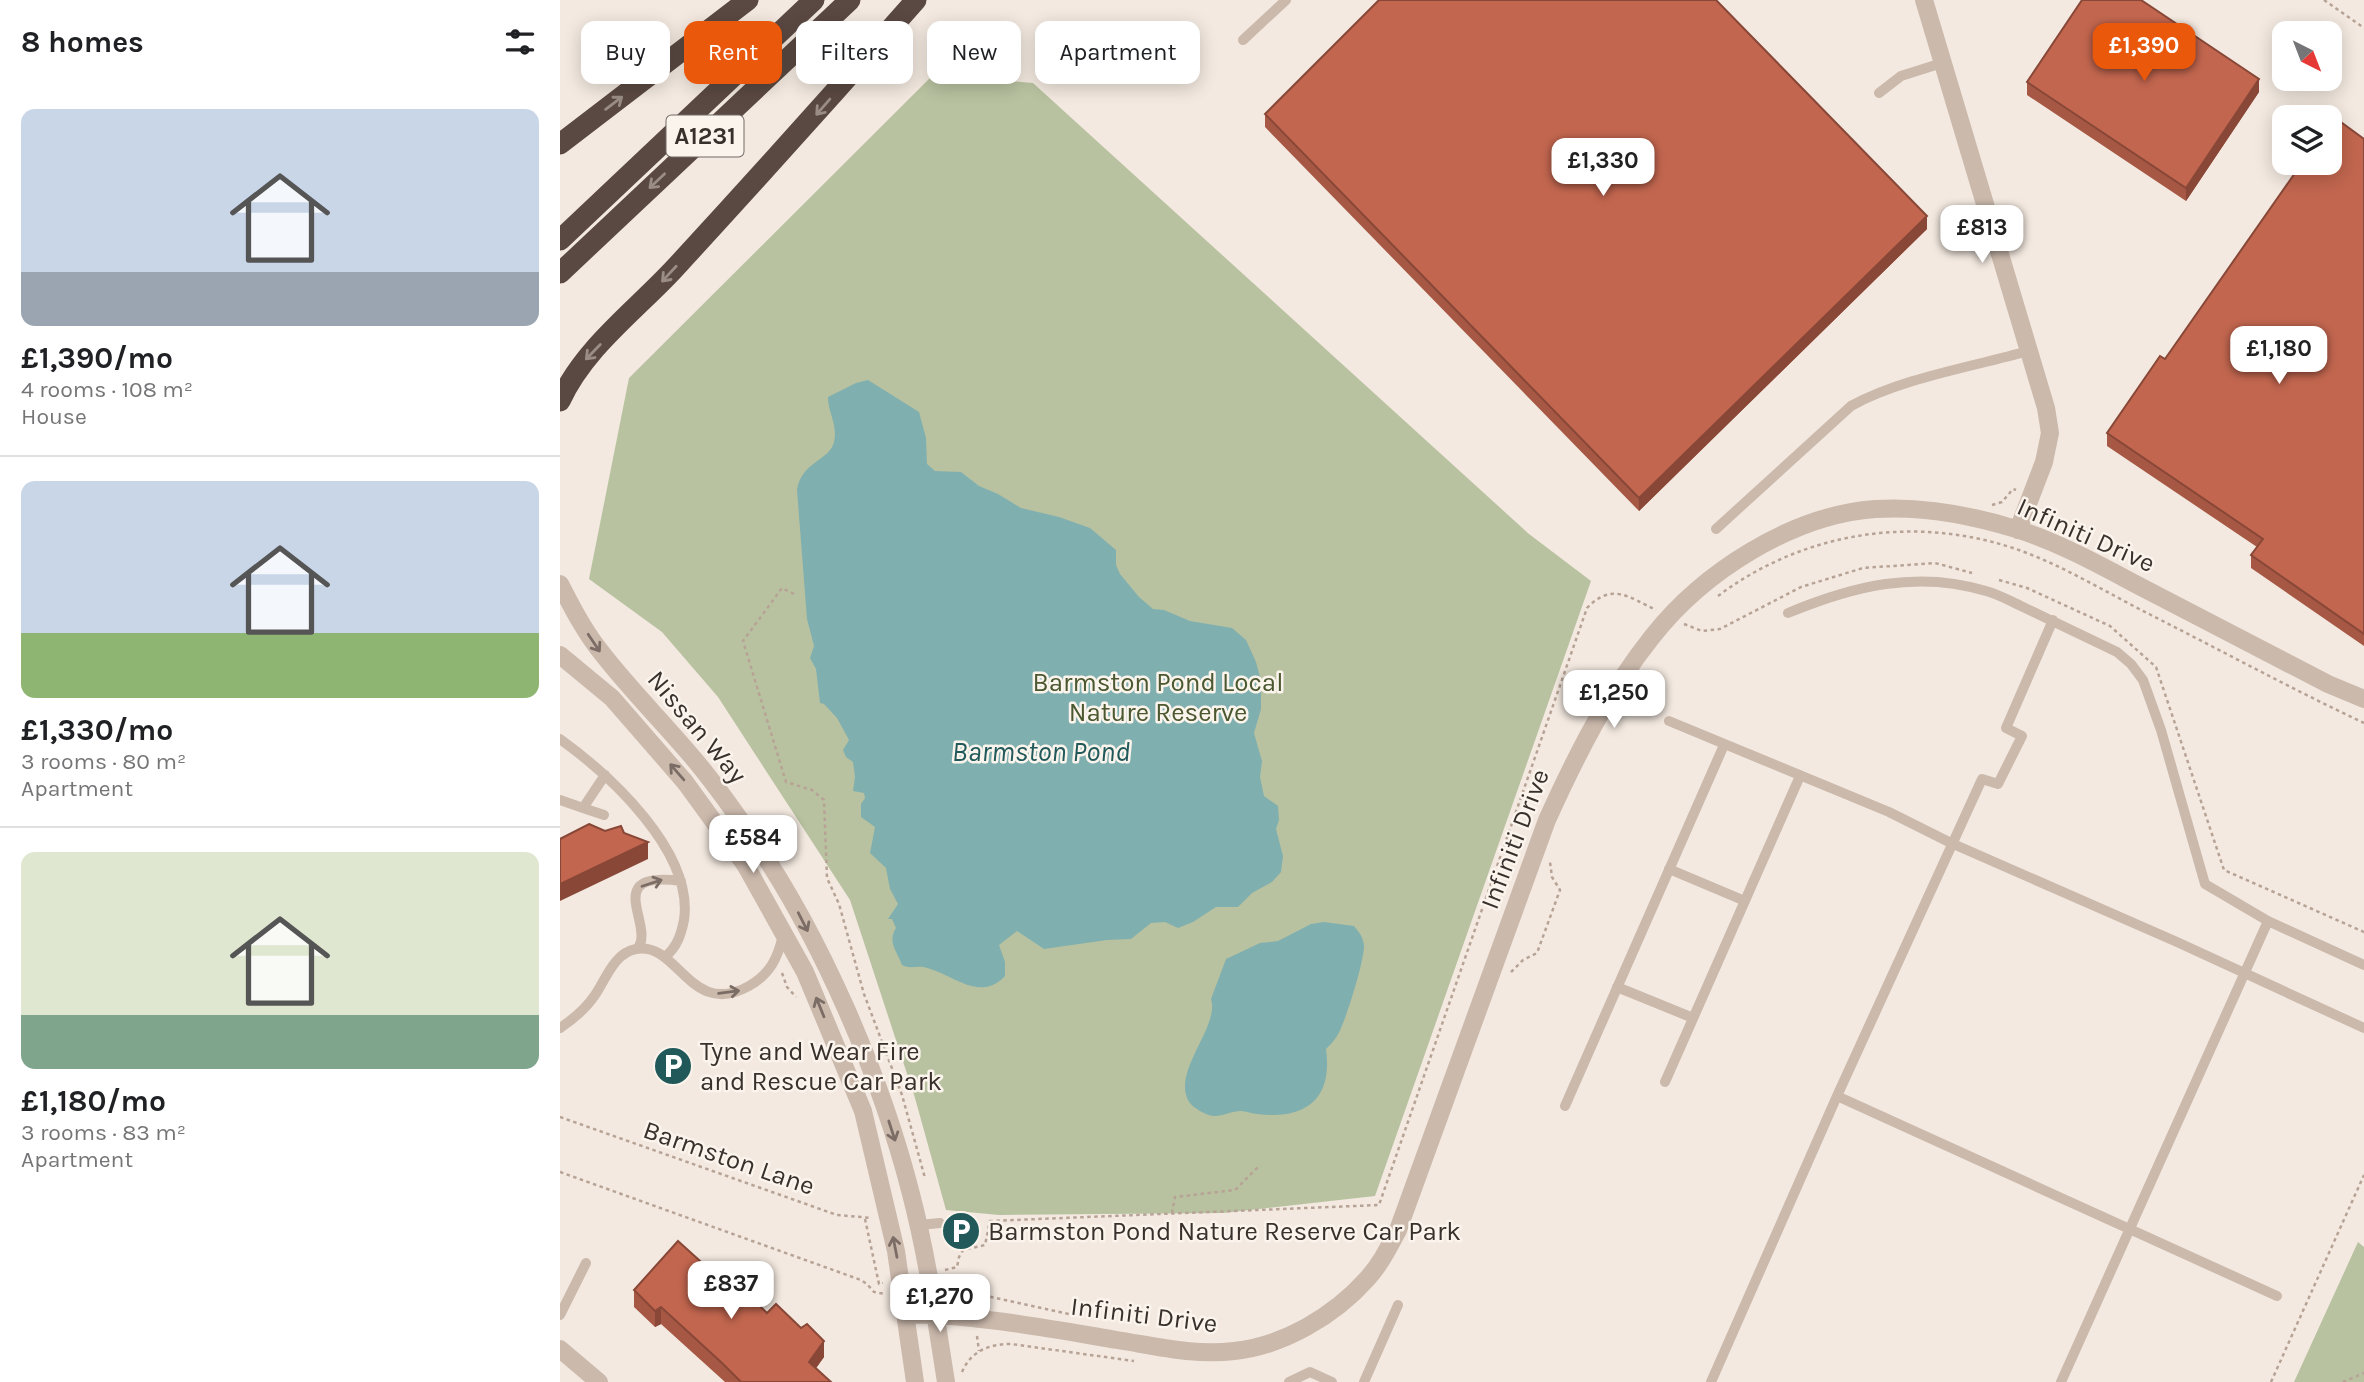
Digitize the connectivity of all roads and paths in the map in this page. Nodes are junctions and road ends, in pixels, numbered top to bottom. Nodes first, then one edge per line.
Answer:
1 (748, 0) edge
2 (814, 0) edge
3 (850, 0) edge
4 (916, 0) edge
5 (1286, 0) edge
6 (1924, 0) edge
7 (2324, 0) edge
8 (2364, 28) edge
9 (1243, 40) dead end
10 (1942, 62) junction
11 (1879, 93) dead end
12 (560, 144) edge
13 (560, 240) edge
14 (560, 273) edge
15 (2028, 351) junction
16 (560, 401) edge
17 (2031, 496) junction
18 (1985, 507) dead end
19 (1716, 528) dead end
20 (2018, 530) junction
21 (2062, 530) dead end
22 (560, 584) edge
23 (794, 594) dead end
24 (1657, 611) dead end
25 (1788, 613) dead end
26 (1652, 617) dead end
27 (2053, 620) junction
28 (560, 656) edge
29 (2364, 699) edge
30 (1669, 721) dead end
31 (560, 739) edge
32 (1724, 745) junction
33 (605, 775) junction
34 (1800, 776) junction
35 (560, 800) edge
36 (583, 808) junction
37 (604, 815) dead end
38 (1951, 843) junction
39 (1669, 869) junction
40 (681, 881) junction
41 (1745, 901) junction
42 (2268, 921) junction
43 (784, 931) junction
44 (636, 949) junction
45 (668, 960) junction
46 (776, 960) junction
47 (2364, 965) edge
48 (2244, 973) junction
49 (1617, 987) junction
50 (800, 999) dead end
51 (1693, 1018) junction
52 (560, 1028) edge
53 (2364, 1028) edge
54 (1665, 1082) dead end
55 (1837, 1096) junction
56 (1564, 1106) dead end
57 (560, 1117) edge
58 (1260, 1165) dead end
59 (560, 1172) edge
60 (2364, 1175) edge
61 (927, 1186) dead end
62 (1172, 1214) dead end
63 (888, 1215) junction
64 (865, 1218) junction
65 (940, 1223) dead end
66 (919, 1226) junction
67 (2129, 1230) junction
68 (586, 1263) dead end
69 (890, 1282) dead end
70 (968, 1292) dead end
71 (891, 1293) dead end
72 (2277, 1296) dead end
73 (1398, 1305) dead end
74 (906, 1314) junction
75 (935, 1314) junction
76 (560, 1315) edge
77 (1076, 1315) dead end
78 (560, 1349) edge
79 (979, 1350) dead end
80 (2364, 1373) edge
81 (953, 1379) edge
82 (599, 1382) edge
83 (915, 1382) edge
84 (1289, 1382) edge
85 (1332, 1382) edge
86 (1364, 1382) edge
87 (1710, 1382) edge
88 (2061, 1382) edge
89 (2271, 1382) edge
90 (2343, 1382) edge

12 -> 1 highway
2 - 13 highway, A1231
3 -> 14 highway, A1231
4 -> 16 highway
5 - 9 lane
6 - 10 street
7 - 8 path
10 - 11 lane
10 - 15 street
15 - 17 street
15 - 19 lane
17 - 18 path
17 - 20 street
17 - 21 path
20 - 29 street, Infiniti Drive
20 - 75 street, Infiniti Drive
22 -> 66 street, Nissan Way
23 - 61 path
24 - 26 path
25 - 27 lane
27 - 38 lane
27 - 42 lane
43 -> 28 street, Nissan Way
30 - 32 lane
31 - 33 lane
32 - 34 lane
32 - 39 lane
33 - 36 lane
33 - 40 lane
34 - 38 lane
34 - 41 lane
35 - 36 lane
36 - 37 lane
38 - 48 lane
38 - 55 lane
39 - 41 lane
39 - 49 lane
44 -> 40 lane
40 - 45 lane
41 - 51 lane
42 - 47 lane
42 - 48 lane
43 - 46 lane
63 -> 43 street, Nissan Way
44 - 45 lane
44 - 52 lane
45 -> 46 lane
46 - 50 path
48 - 53 lane
48 - 67 lane
49 - 51 lane
49 - 56 lane
51 - 54 lane
55 - 67 lane
55 - 87 lane
57 - 64 path, Barmston Lane
58 - 62 path
59 - 71 path
60 - 89 path
63 - 64 path, Barmston Lane
74 -> 63 street, Nissan Way
64 - 69 path
65 - 66 lane
66 - 75 street, Nissan Way
67 - 72 lane
67 - 88 lane
68 - 76 lane
70 - 77 path
73 - 86 lane
74 - 75 street, Infiniti Drive
74 - 83 street, Nissan Way
75 - 81 street, Nissan Way
78 - 82 street
79 - 81 path
80 - 90 path
84 - 85 lane

